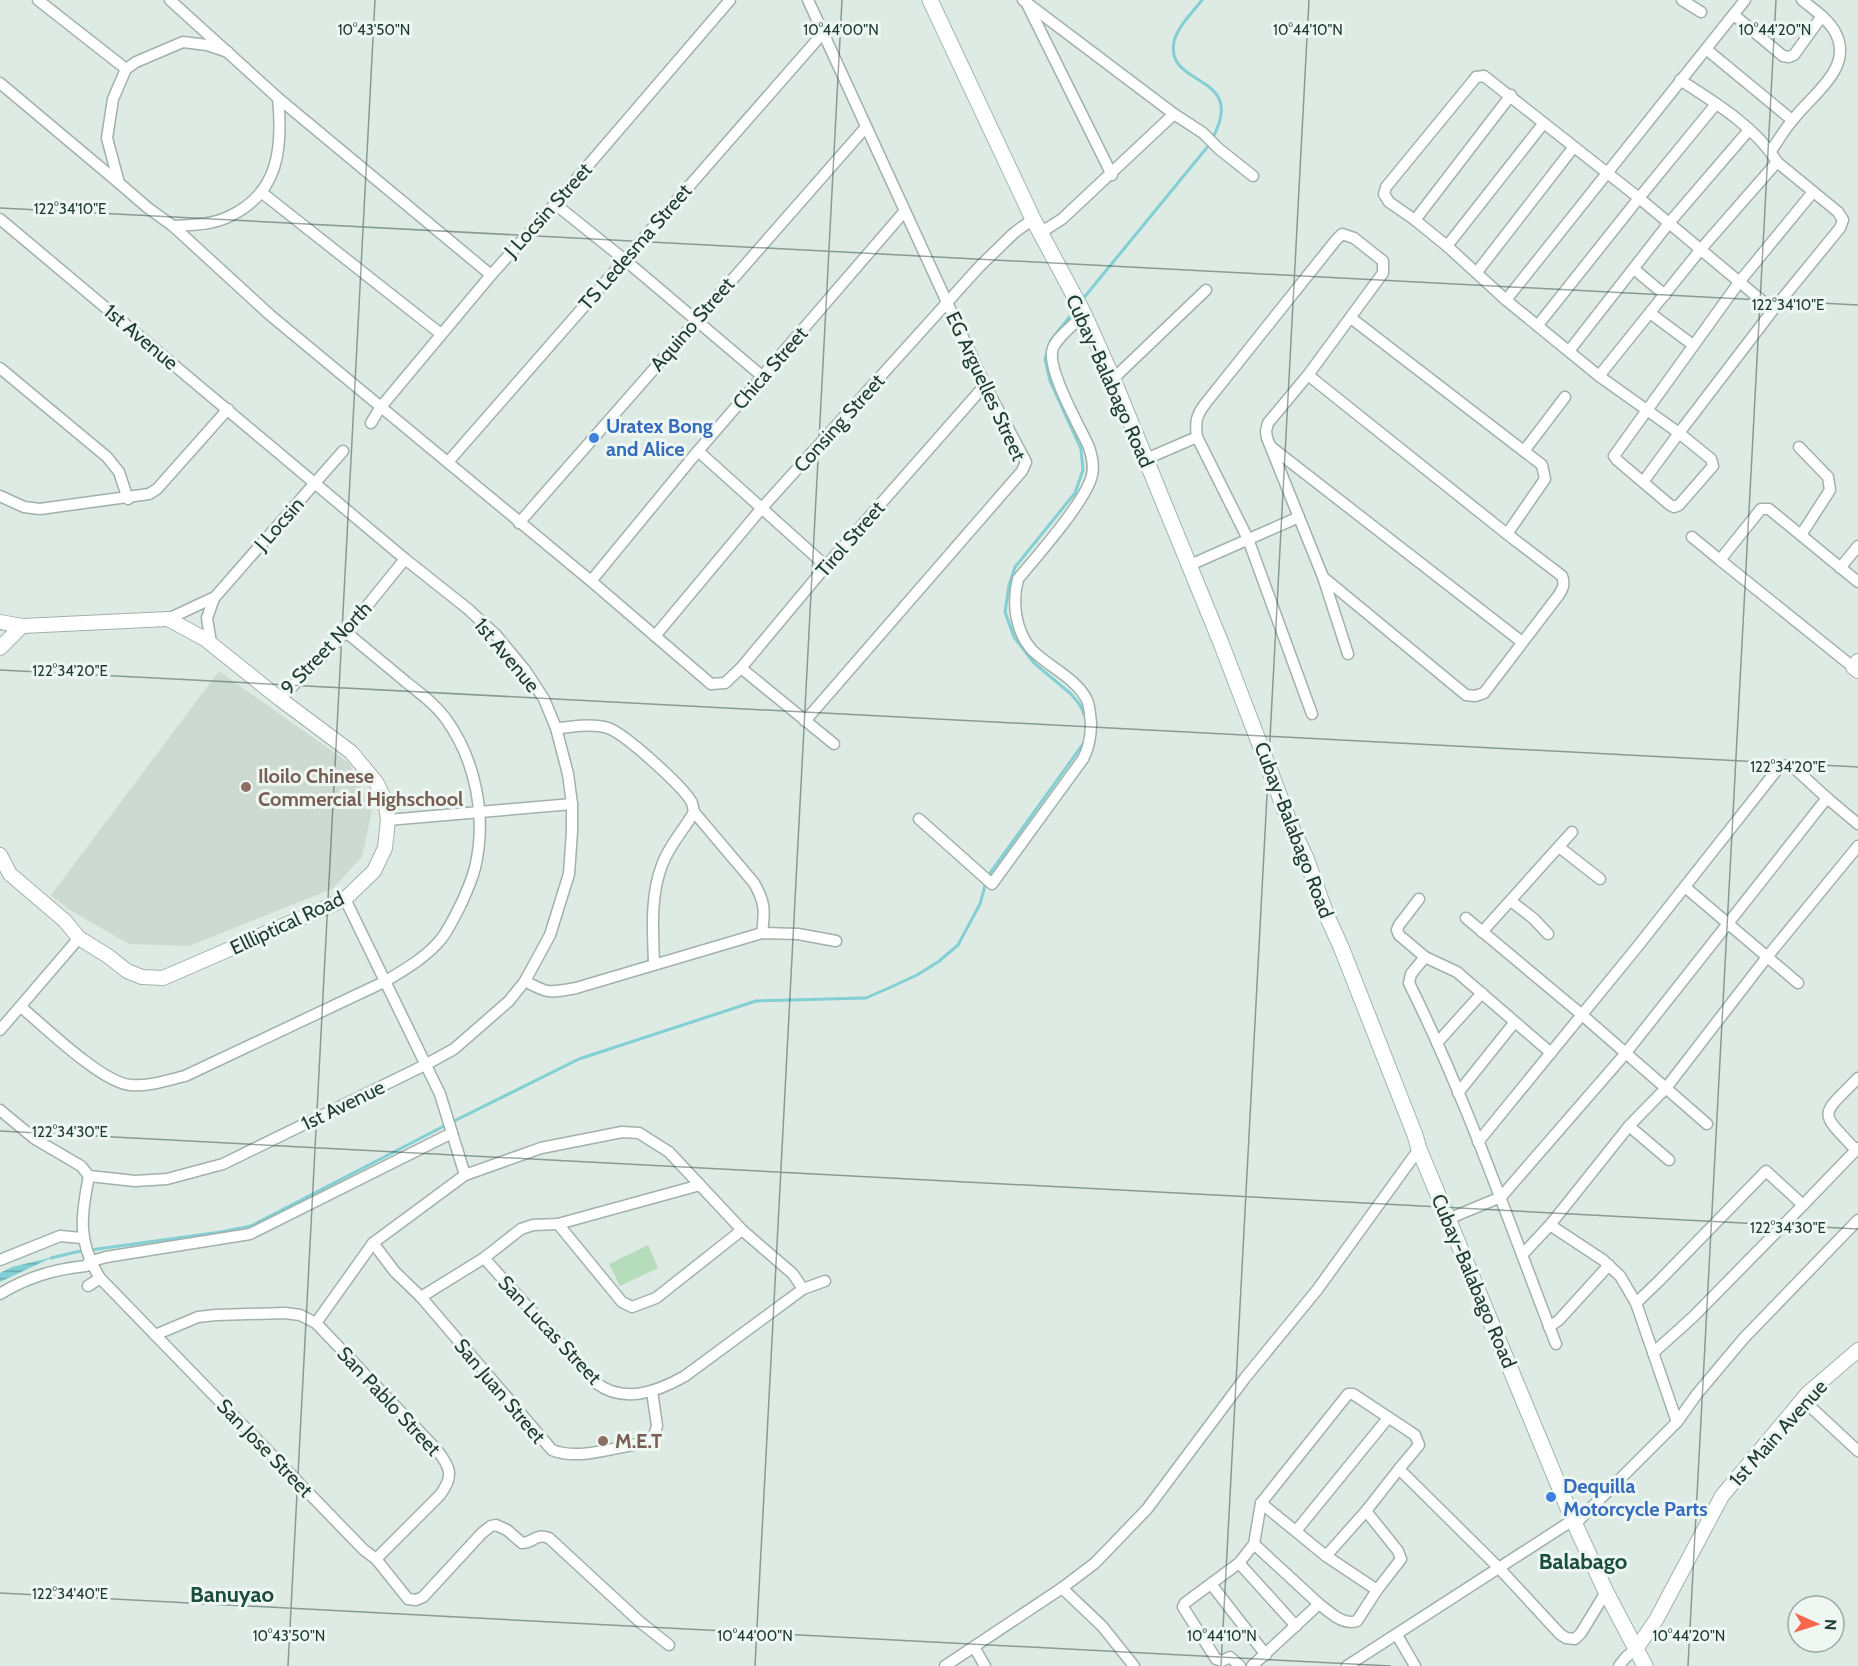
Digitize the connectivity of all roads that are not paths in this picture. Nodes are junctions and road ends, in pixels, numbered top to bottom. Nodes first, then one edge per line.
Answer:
1 (38, 0) edge
2 (170, 0) edge
3 (730, 0) edge
4 (808, 0) edge
5 (930, 0) edge
6 (1682, 0) edge
7 (1745, 0) edge
8 (1802, 0) edge
9 (1024, 1) edge
10 (1701, 12) dead end
11 (1734, 15) junction
12 (1822, 16) junction
13 (824, 33) junction
14 (1706, 49) junction
15 (228, 52) junction
16 (126, 69) junction
17 (1680, 80) junction
18 (0, 83) edge
19 (1511, 96) junction
20 (278, 98) junction
21 (1716, 104) junction
22 (1174, 114) junction
23 (1792, 120) junction
24 (1543, 124) junction
25 (866, 127) junction
26 (1749, 130) junction
27 (1574, 148) junction
28 (1771, 151) junction
29 (1777, 162) junction
30 (1607, 174) junction
31 (1112, 175) junction
32 (1253, 176) dead end
33 (119, 183) junction
34 (261, 192) junction
35 (1813, 192) junction
36 (1639, 198) junction
37 (555, 204) junction
38 (904, 212) junction
39 (0, 219) edge
40 (1033, 219) junction
41 (1415, 220) junction
42 (1669, 223) junction
43 (173, 226) junction
44 (1040, 233) junction
45 (1447, 246) junction
46 (1701, 249) junction
47 (625, 260) junction
48 (1634, 269) junction
49 (1477, 272) junction
50 (491, 274) junction
51 (1740, 281) junction
52 (1206, 290) dead end
53 (1665, 295) junction
54 (1506, 300) junction
55 (947, 303) junction
56 (1082, 310) junction
57 (1773, 310) junction
58 (1650, 313) junction
59 (1351, 318) junction
60 (696, 319) junction
61 (1538, 326) junction
62 (441, 334) junction
63 (1693, 345) junction
64 (1569, 351) junction
65 (0, 368) edge
66 (1308, 375) junction
67 (762, 376) junction
68 (1599, 376) junction
69 (1113, 379) junction
70 (985, 385) junction
71 (1565, 397) dead end
72 (228, 408) junction
73 (380, 408) junction
74 (1646, 409) junction
75 (371, 423) dead end
76 (1679, 433) junction
77 (1197, 437) junction
78 (1271, 447) junction
79 (1800, 447) dead end
80 (343, 451) dead end
81 (698, 451) junction
82 (1524, 451) junction
83 (1146, 459) junction
84 (447, 462) junction
85 (1643, 482) junction
86 (315, 483) junction
87 (0, 496) edge
88 (128, 499) junction
89 (761, 509) junction
90 (1299, 517) junction
91 (519, 523) junction
92 (1507, 534) junction
93 (1801, 535) junction
94 (1692, 537) dead end
95 (1248, 539) junction
96 (1858, 546) edge
97 (405, 559) junction
98 (1720, 560) junction
99 (1190, 565) junction
100 (826, 566) junction
101 (1840, 568) junction
102 (1323, 577) junction
103 (591, 581) junction
104 (1858, 582) edge
105 (214, 597) junction
106 (168, 619) junction
107 (0, 622) edge
108 (22, 626) junction
109 (345, 632) junction
110 (655, 636) junction
111 (1522, 642) junction
112 (212, 643) junction
113 (0, 648) edge
114 (1348, 654) dead end
115 (1857, 666) edge
116 (741, 668) junction
117 (280, 699) junction
118 (1312, 714) dead end
119 (805, 721) junction
120 (556, 728) junction
121 (834, 744) dead end
122 (1827, 798) junction
123 (572, 804) junction
124 (480, 812) junction
125 (694, 812) junction
126 (919, 819) dead end
127 (388, 820) junction
128 (1858, 824) edge
129 (1572, 832) dead end
130 (1858, 846) edge
131 (1559, 847) junction
132 (0, 855) edge
133 (5, 874) edge
134 (1600, 879) dead end
135 (1685, 887) junction
136 (345, 899) junction
137 (1419, 899) dead end
138 (1511, 901) junction
139 (1466, 918) dead end
140 (1727, 924) junction
141 (1482, 932) junction
142 (762, 933) junction
143 (1548, 934) dead end
144 (79, 938) junction
145 (836, 941) dead end
146 (1425, 957) junction
147 (1767, 957) junction
148 (654, 964) junction
149 (525, 981) junction
150 (384, 982) junction
151 (1798, 983) dead end
152 (1482, 993) junction
153 (21, 1007) junction
154 (1581, 1014) junction
155 (1514, 1023) junction
156 (0, 1030) edge
157 (1437, 1043) junction
158 (1551, 1053) junction
159 (1625, 1054) junction
160 (425, 1065) junction
161 (1858, 1078) edge
162 (1666, 1088) junction
163 (1458, 1093) junction
164 (0, 1110) edge
165 (1707, 1124) dead end
166 (1629, 1126) junction
167 (452, 1132) junction
168 (1478, 1142) junction
169 (1419, 1149) junction
170 (1857, 1149) edge
171 (1669, 1160) dead end
172 (465, 1175) junction
173 (89, 1176) junction
174 (700, 1185) junction
175 (1501, 1197) junction
176 (1803, 1205) junction
177 (1448, 1219) junction
178 (1858, 1220) edge
179 (558, 1224) junction
180 (1550, 1226) junction
181 (742, 1230) junction
182 (373, 1243) junction
183 (87, 1252) junction
184 (1522, 1255) junction
185 (484, 1258) junction
186 (0, 1260) edge
187 (1608, 1265) junction
188 (100, 1278) junction
189 (825, 1281) dead end
190 (88, 1286) dead end
191 (803, 1289) junction
192 (0, 1294) edge
193 (421, 1297) junction
194 (1636, 1303) junction
195 (316, 1323) junction
196 (1549, 1327) junction
197 (155, 1335) junction
198 (1556, 1344) dead end
199 (1858, 1350) edge
200 (1653, 1353) junction
201 (652, 1391) junction
202 (1802, 1399) junction
203 (1388, 1418) junction
204 (1677, 1422) junction
205 (1858, 1451) edge
206 (1400, 1469) junction
207 (1261, 1503) junction
208 (1366, 1511) junction
209 (1574, 1522) junction
210 (1296, 1531) junction
211 (1254, 1544) junction
212 (1326, 1556) junction
213 (376, 1559) junction
214 (1239, 1563) junction
215 (1498, 1567) junction
216 (1211, 1584) junction
217 (1062, 1588) junction
218 (1377, 1590) junction
219 (1606, 1592) junction
220 (1319, 1604) junction
221 (1296, 1626) junction
222 (1397, 1635) junction
223 (669, 1645) dead end
224 (974, 1647) junction
225 (1636, 1649) junction
226 (1266, 1655) junction
227 (945, 1666) edge
228 (985, 1666) edge
229 (1134, 1666) edge
230 (1240, 1666) edge
231 (1252, 1666) edge
232 (1347, 1666) edge
233 (1415, 1666) edge
234 (1619, 1666) edge
235 (1645, 1666) edge

1 - 16 street
2 - 15 street
3 - 37 street, J Locsin Street
4 - 13 street, EG Arguelles Street
5 - 40 main road, Cubay-Balabago Road
6 - 10 street
7 - 11 street
8 - 12 street
9 - 22 street
9 - 31 street
11 - 12 street
11 - 14 street
12 - 23 street
13 - 25 street, EG Arguelles Street
13 - 47 street, TS Ledesma Street
14 - 17 street
14 - 23 street
15 - 16 street
15 - 20 street
16 - 33 street
17 - 21 street
17 - 30 street
18 - 33 street
19 - 24 street
19 - 41 street
19 - 41 street
20 - 34 street
20 - 50 street
21 - 26 street
21 - 36 street
22 - 31 street
22 - 32 street
23 - 28 street
24 - 27 street
24 - 45 street
25 - 38 street, EG Arguelles Street
25 - 60 street, Aquino Street
26 - 28 street
26 - 42 street
27 - 30 street
27 - 49 street
28 - 29 street
29 - 35 street
29 - 46 street
30 - 36 street
30 - 54 street
31 - 44 street
33 - 43 street
34 - 43 street
34 - 62 street
35 - 51 street
35 - 57 street
36 - 42 street
36 - 61 street
37 - 47 street
37 - 50 street, J Locsin Street
38 - 55 street, EG Arguelles Street
38 - 67 street, Chica Street
39 - 72 street, 1st Avenue
40 - 44 main road, Cubay-Balabago Road
40 - 55 street, Consing Street
41 - 45 street
42 - 46 street
42 - 48 street
43 - 73 street
44 - 56 main road, Cubay-Balabago Road
45 - 49 street
46 - 51 street
46 - 53 street
47 - 60 street
47 - 84 street, TS Ledesma Street
48 - 53 street
48 - 64 street
49 - 54 street
50 - 62 street, J Locsin Street
51 - 57 street
51 - 63 street
52 - 69 street
53 - 58 street
54 - 61 street
55 - 70 street, EG Arguelles Street
55 - 89 street, Consing Street
56 - 69 main road, Cubay-Balabago Road
56 - 126 street
57 - 76 street
58 - 63 street
58 - 68 street
59 - 66 street
59 - 77 street
59 - 82 street
60 - 67 street
60 - 91 street, Aquino Street
61 - 64 street
62 - 73 street, J Locsin Street
63 - 74 street
64 - 68 street
65 - 88 street
66 - 78 street
66 - 92 street
67 - 81 street, Chica Street
68 - 74 street
69 - 83 main road, Cubay-Balabago Road
70 - 100 street, Tirol Street
70 - 119 street, EG Arguelles Street
71 - 82 street
72 - 86 street, 1st Avenue
72 - 88 street
73 - 75 street, J Locsin Street
73 - 84 street
74 - 76 street
74 - 85 street
76 - 85 street
76 - 85 street
77 - 83 street
77 - 95 street
78 - 90 street
78 - 111 street
79 - 93 street
80 - 86 street, J Locsin
81 - 89 street
81 - 103 street, Chica Street
82 - 92 street
83 - 99 main road, Cubay-Balabago Road
84 - 91 street
86 - 97 street, 1st Avenue
86 - 105 street, J Locsin
87 - 88 street
89 - 100 street
89 - 110 street, Consing Street
90 - 95 street
90 - 102 street
91 - 103 street
92 - 111 street
93 - 98 street
93 - 101 street
94 - 98 street
95 - 99 street
95 - 118 street
96 - 101 street
97 - 109 street, 9 Street North
97 - 120 street, 1st Avenue
98 - 115 street
99 - 169 main road, Cubay-Balabago Road
100 - 116 street, Tirol Street
101 - 104 street
102 - 111 street
102 - 114 street
103 - 110 street
105 - 106 street, J Locsin
105 - 112 street
106 - 108 street
106 - 112 street
107 - 108 street
108 - 113 street
109 - 117 street, 9 Street North
109 - 124 street
110 - 116 street, Tirol Street
112 - 117 street, 9 Street North
116 - 119 street
117 - 127 street, Ellliptical Road
119 - 121 street
120 - 123 street, 1st Avenue
120 - 125 street
122 - 128 street
122 - 135 street
122 - 140 street
123 - 124 street
123 - 149 street, 1st Avenue
124 - 127 street
124 - 150 street
125 - 142 street
125 - 148 street
127 - 136 street, Ellliptical Road
129 - 131 street
130 - 147 street
131 - 134 street
131 - 138 street
132 - 133 street
133 - 144 street, Ellliptical Road
135 - 140 street
135 - 154 street
136 - 144 street, Ellliptical Road
136 - 150 street
137 - 146 street
138 - 141 street
138 - 143 street
139 - 141 street
140 - 147 street
140 - 159 street
141 - 154 street
142 - 145 street
142 - 148 street
144 - 153 street
146 - 152 street
146 - 157 street
147 - 151 street
147 - 162 street
148 - 149 street
149 - 160 street, 1st Avenue
150 - 153 street
150 - 160 street
152 - 155 street
152 - 157 street
153 - 156 street
154 - 158 street
154 - 159 street
155 - 158 street
155 - 163 street
157 - 163 street
158 - 168 street
159 - 162 street
159 - 175 street
160 - 167 street
160 - 173 street, 1st Avenue
161 - 170 street
162 - 165 street
162 - 166 street
163 - 168 street
164 - 173 street
166 - 171 street
166 - 180 street
167 - 172 street
167 - 183 street
168 - 175 street
169 - 177 main road, Cubay-Balabago Road
169 - 217 street
170 - 176 street
172 - 174 street
172 - 182 street
173 - 183 street
174 - 179 street
174 - 181 street
175 - 177 street
175 - 184 street
176 - 194 street
176 - 200 street
177 - 209 main road, Cubay-Balabago Road
178 - 204 street
179 - 181 street
179 - 185 street
180 - 184 street
180 - 187 street
181 - 191 street
182 - 193 street, San Juan Street
182 - 195 street
183 - 186 street
183 - 188 street, San Jose Street
183 - 192 street
184 - 196 street
185 - 193 street
185 - 201 street, San Lucas Street
187 - 194 street
187 - 196 street
188 - 190 street
188 - 197 street, San Jose Street
189 - 191 street, San Lucas Street
191 - 201 street, San Lucas Street
193 - 201 street, San Juan Street
194 - 200 street
195 - 197 street
195 - 213 street, San Pablo Street
196 - 198 street
197 - 213 street, San Jose Street
199 - 202 street, 1st Main Avenue
200 - 204 street
202 - 205 street
202 - 225 street, 1st Main Avenue
203 - 206 street
203 - 207 street
203 - 210 street
204 - 209 street
206 - 208 street
206 - 215 street
207 - 210 street
207 - 211 street
208 - 212 street
208 - 218 street
209 - 215 street
209 - 219 main road, Cubay-Balabago Road
210 - 212 street
211 - 214 street
211 - 220 street
212 - 218 street
213 - 223 street, San Jose Street
214 - 216 street
214 - 221 street
215 - 219 street
215 - 222 street
216 - 226 street
216 - 230 street
217 - 224 street
217 - 229 street
218 - 220 street
219 - 225 main road, Cubay-Balabago Road
220 - 221 street
221 - 226 street
222 - 232 street
222 - 233 street
224 - 227 street
224 - 228 street
225 - 234 street
225 - 235 main road, Cubay-Balabago Road
226 - 231 street

